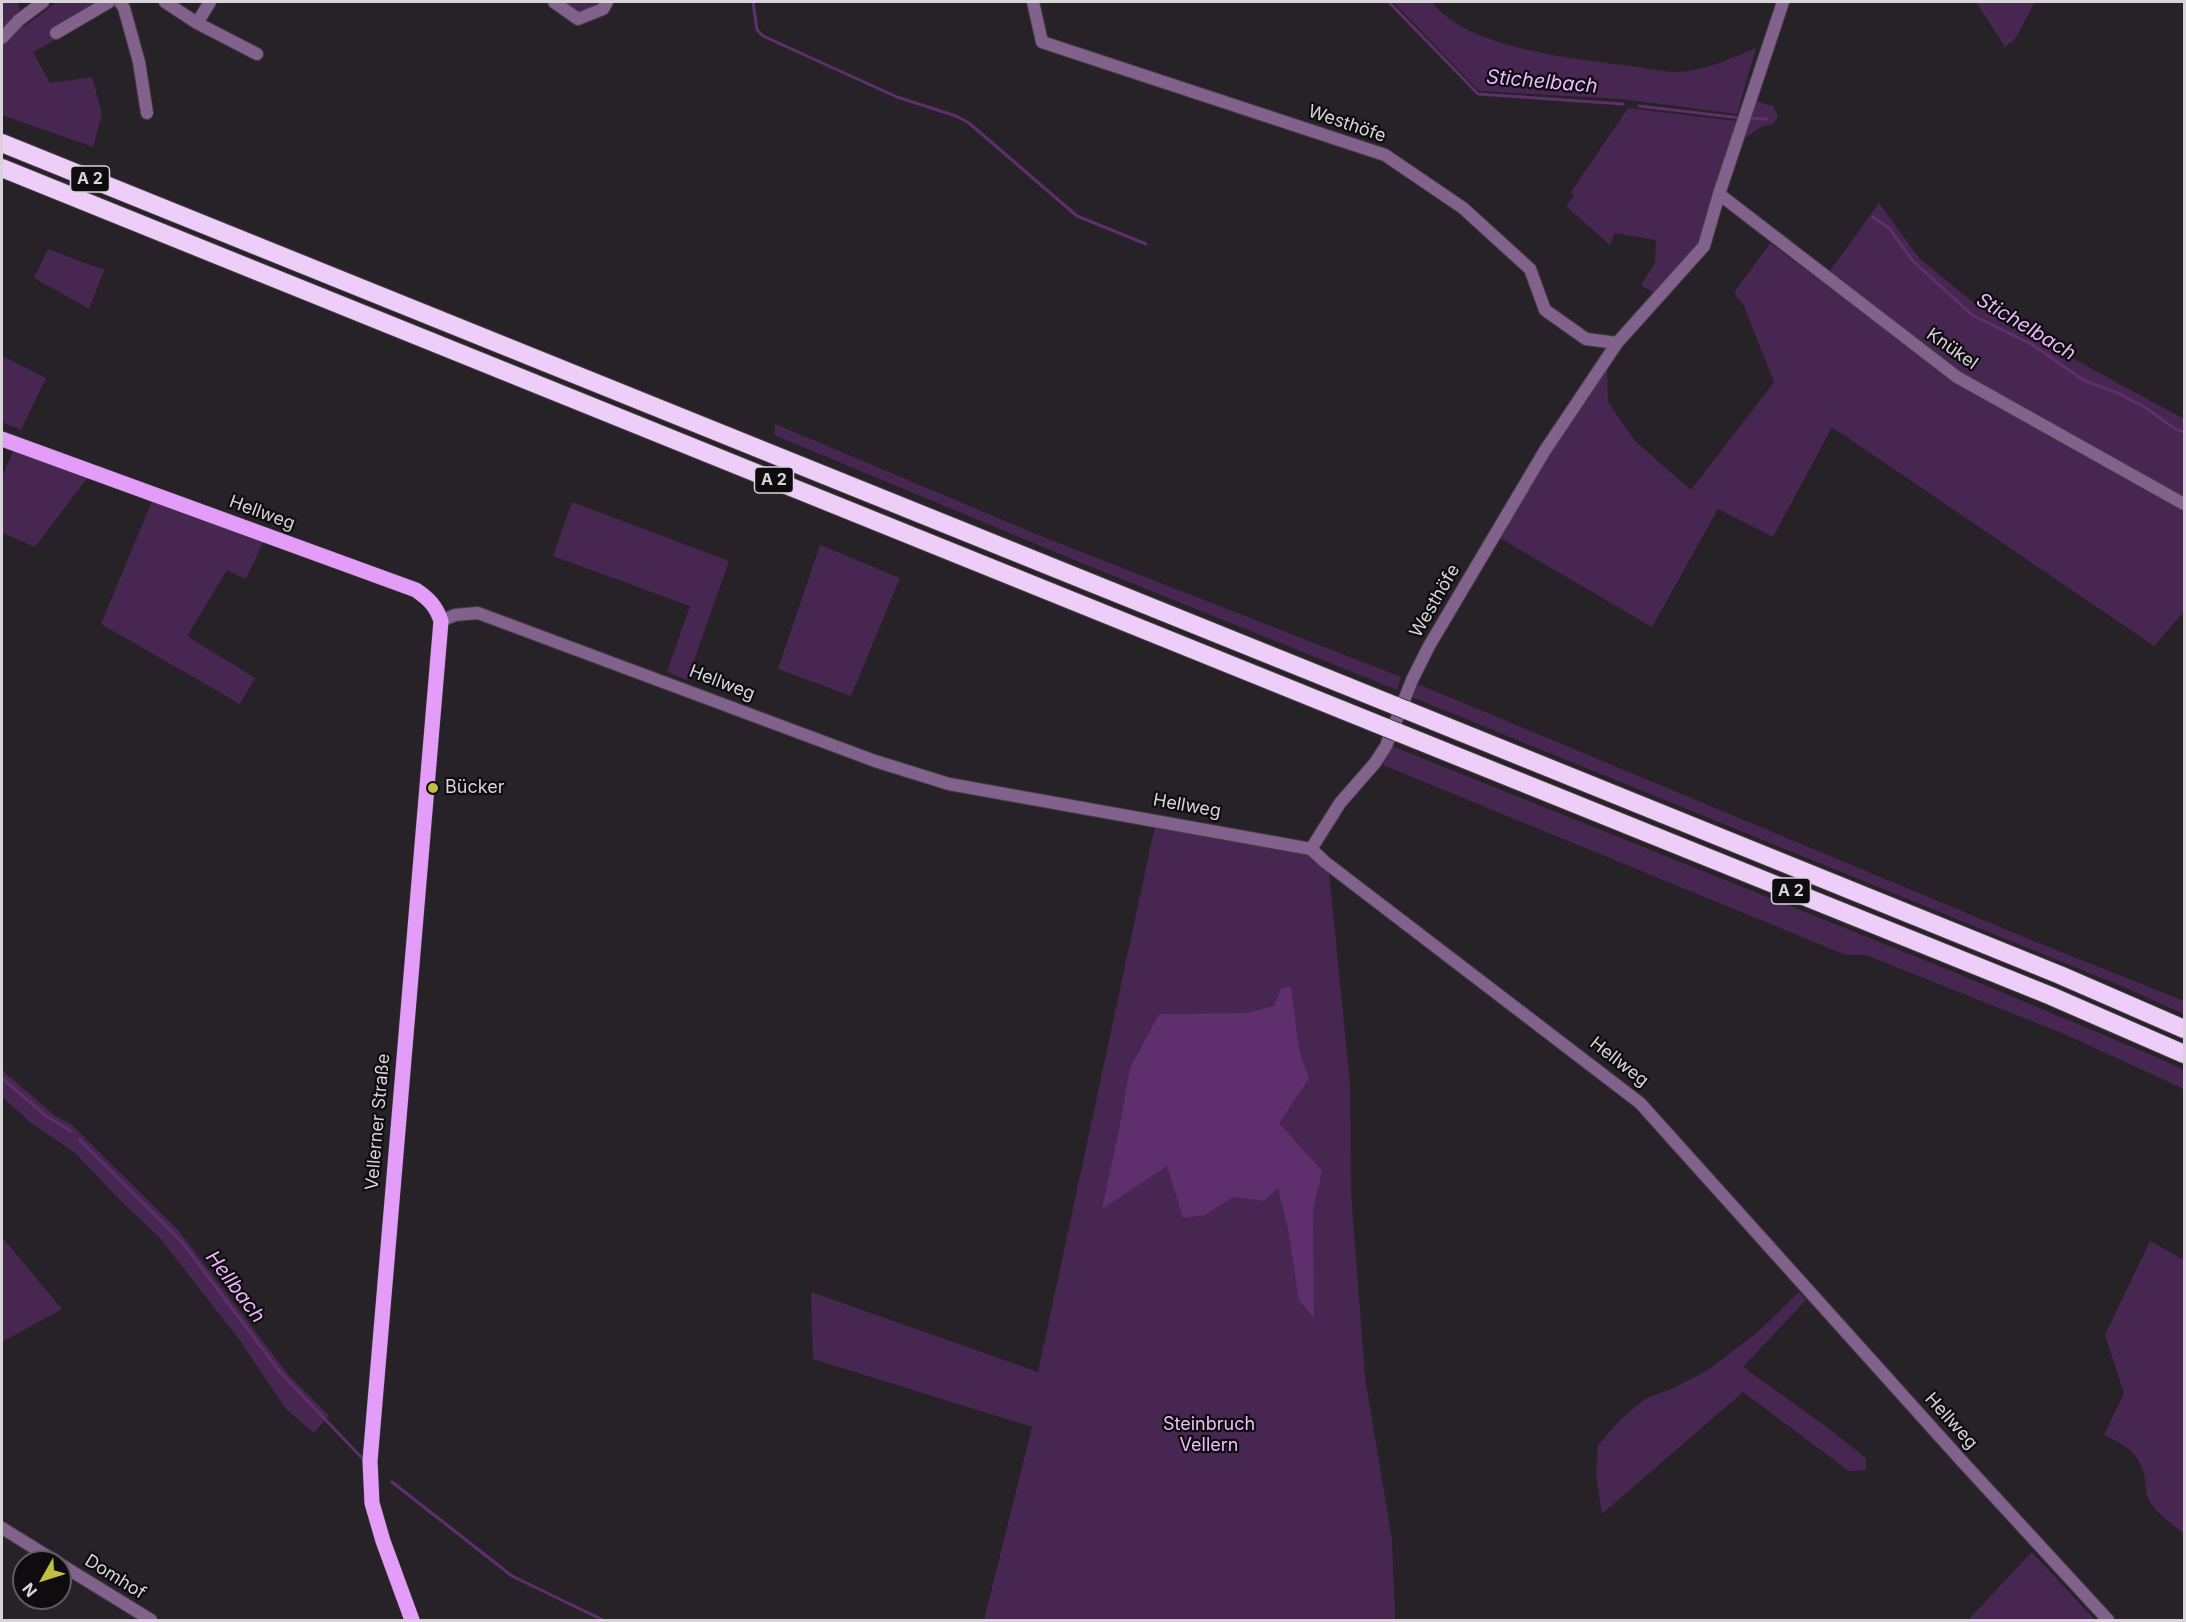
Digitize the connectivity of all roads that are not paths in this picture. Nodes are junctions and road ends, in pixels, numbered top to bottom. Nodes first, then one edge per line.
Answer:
1 (43, 2) edge
2 (109, 2) edge
3 (120, 2) edge
4 (165, 2) edge
5 (210, 2) edge
6 (554, 2) edge
7 (607, 2) edge
8 (1033, 2) edge
9 (1783, 2) edge
10 (197, 23) junction
11 (56, 33) dead end
12 (2, 38) edge
13 (257, 54) dead end
14 (147, 113) dead end
15 (2, 143) edge
16 (2, 168) edge
17 (1719, 194) junction
18 (1617, 343) junction
19 (2, 439) edge
20 (2184, 504) edge
21 (441, 621) junction
22 (1311, 849) junction
23 (2184, 1029) edge
24 (2184, 1054) edge
25 (2, 1528) edge
26 (37, 1550) edge
27 (72, 1572) edge
28 (151, 1620) edge
29 (412, 1620) edge
30 (2108, 1620) edge

1 - 12 street
2 - 11 street
3 - 14 street
4 - 10 street
5 - 10 street
6 - 7 street
8 - 18 street, Westhöfe
9 - 17 street, Westhöfe
10 - 13 street
15 - 23 highway, A 2
16 - 24 highway, A 2
17 - 18 street, Westhöfe
17 - 20 street, Knükel
18 - 22 street, Westhöfe
19 - 21 main road, Hellweg
21 - 22 street, Hellweg
21 - 29 main road, Vellerner Straße
22 - 30 street, Hellweg
25 - 26 street, Domhof
27 - 28 street, Domhof

